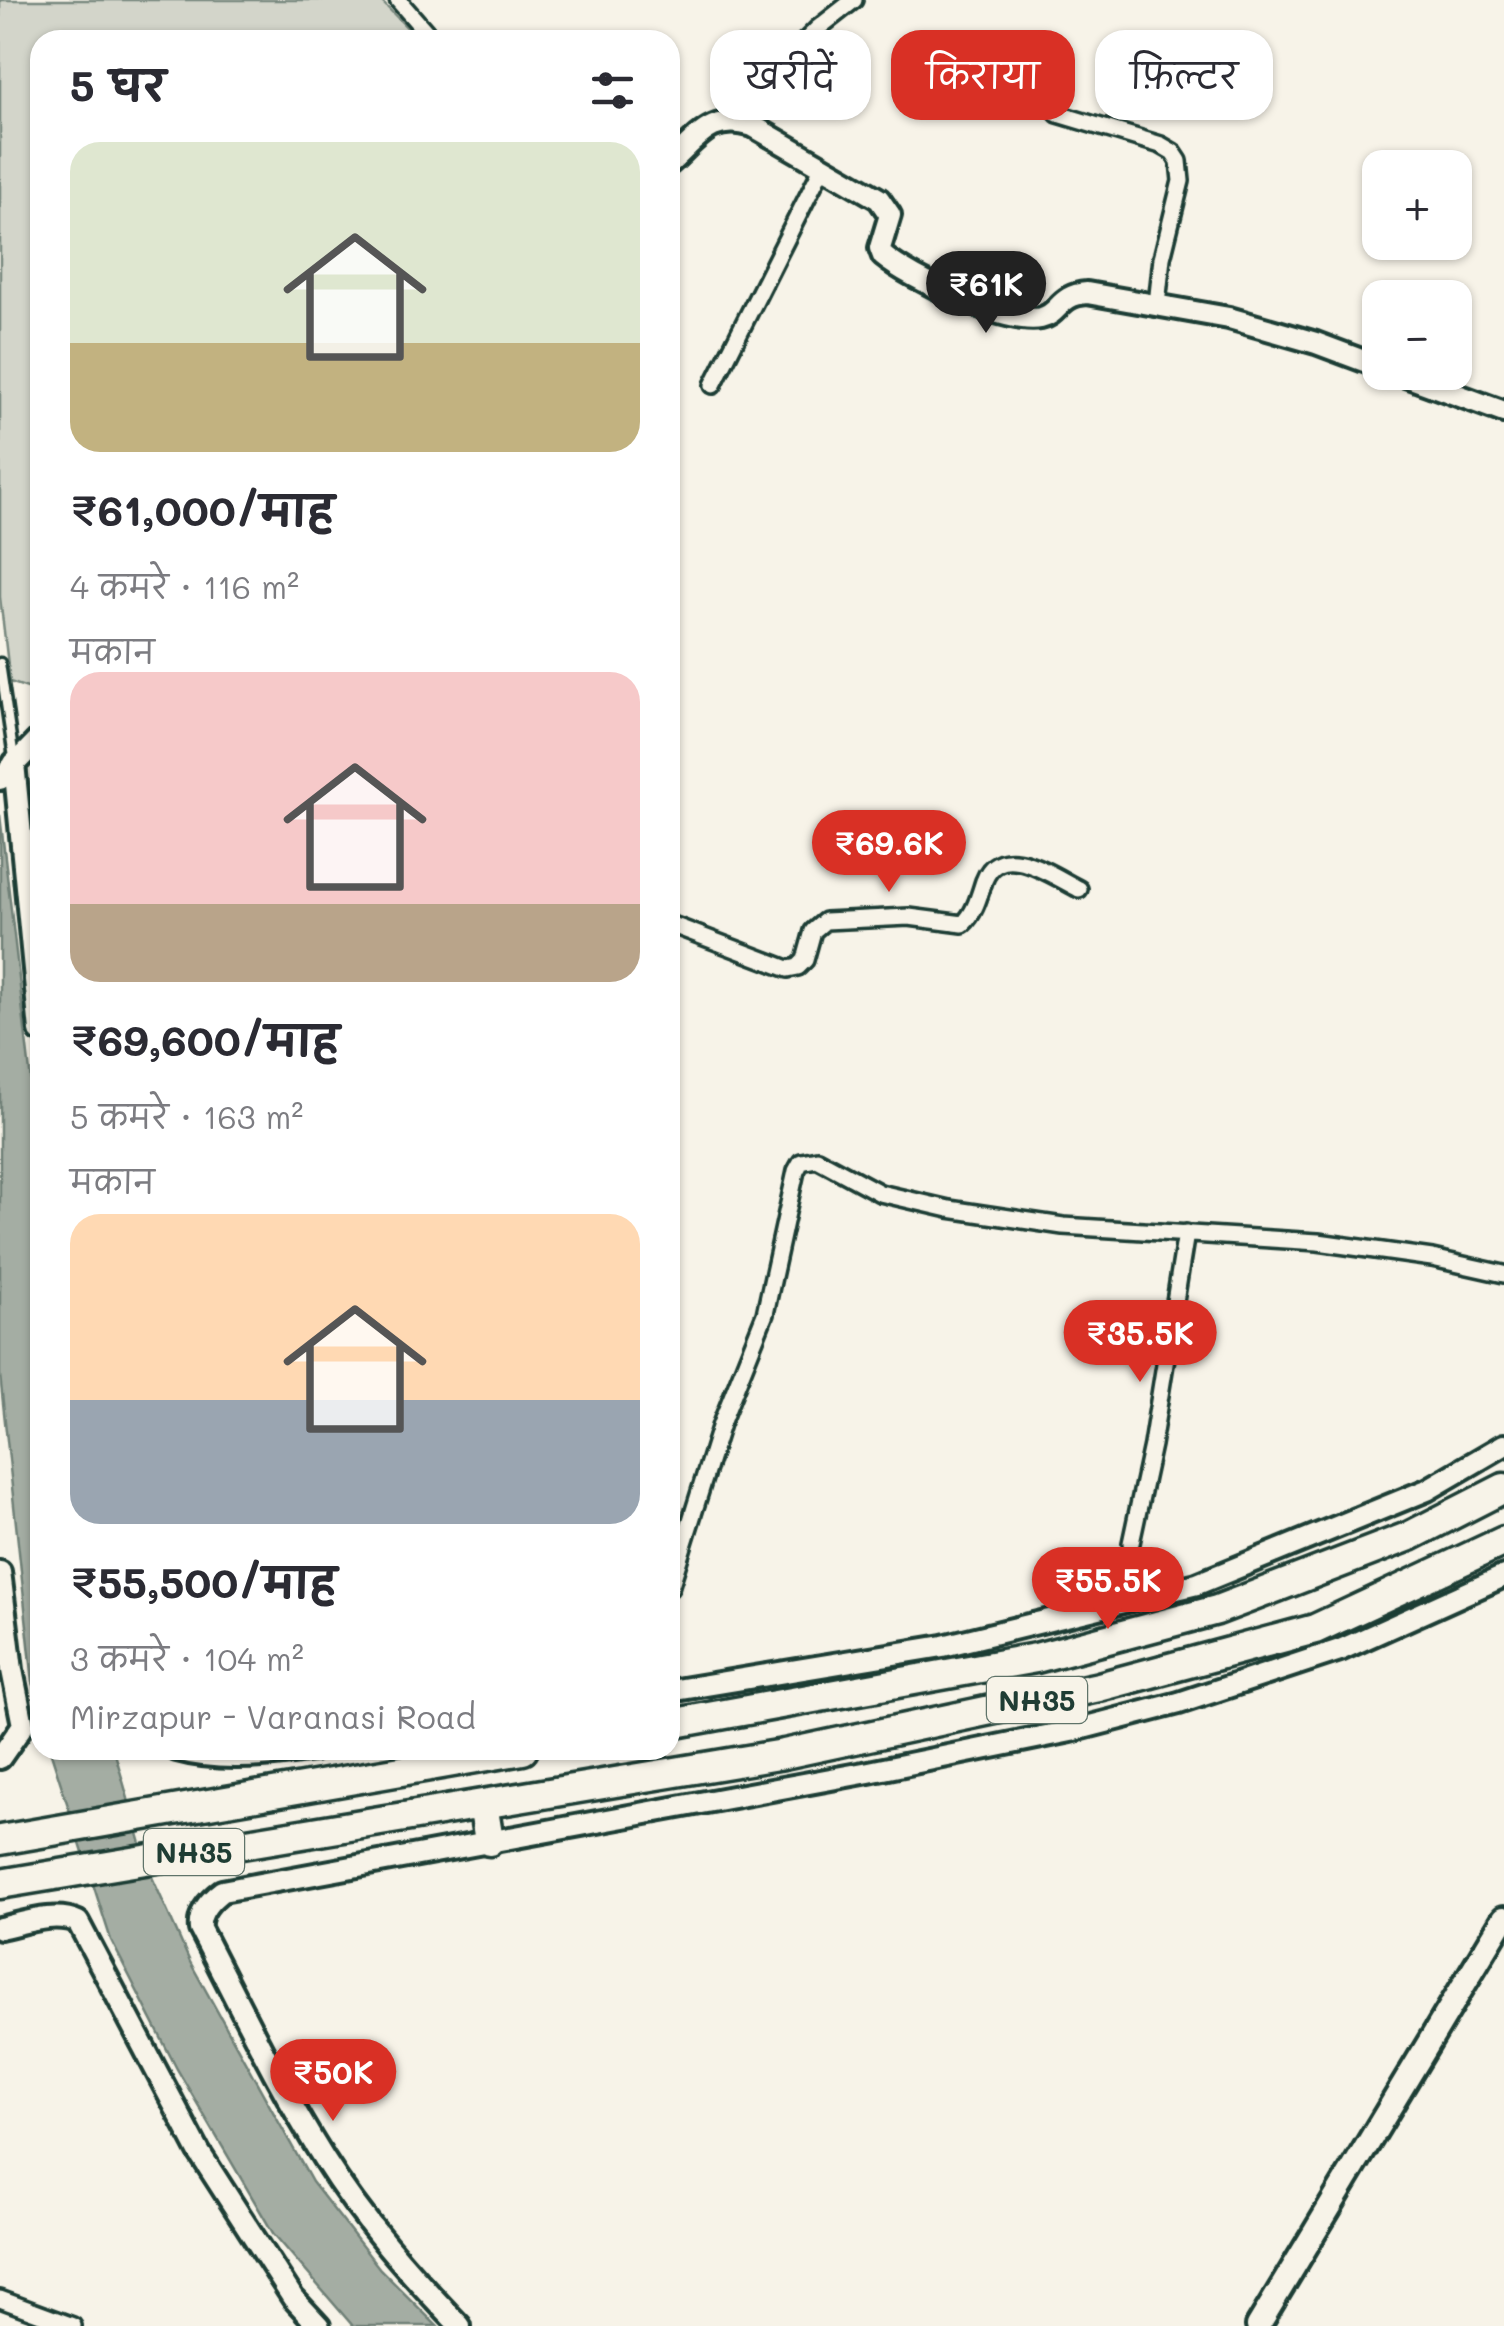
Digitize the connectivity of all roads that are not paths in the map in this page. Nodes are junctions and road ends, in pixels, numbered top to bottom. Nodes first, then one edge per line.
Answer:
1 (398, 0) edge
2 (854, 0) edge
3 (425, 30) edge
4 (1075, 119) edge
5 (725, 121) junction
6 (680, 154) edge
7 (822, 166) junction
8 (1158, 304) junction
9 (1362, 360) edge
10 (713, 385) dead end
11 (1444, 390) edge
12 (1504, 412) edge
13 (0, 663) edge
14 (30, 748) edge
15 (6, 772) edge
16 (1079, 889) dead end
17 (680, 928) edge
18 (30, 954) edge
19 (1186, 1233) junction
20 (1504, 1274) edge
21 (1504, 1445) edge
22 (1504, 1488) edge
23 (1504, 1541) edge
24 (1131, 1543) dead end
25 (680, 1556) edge
26 (0, 1572) edge
27 (1504, 1576) edge
28 (680, 1689) edge
29 (680, 1722) edge
30 (0, 1758) edge
31 (449, 1760) edge
32 (483, 1804) junction
33 (0, 1840) edge
34 (489, 1841) junction
35 (0, 1884) edge
36 (1504, 1918) edge
37 (0, 1928) edge
38 (0, 2300) edge
39 (72, 2326) edge
40 (319, 2326) edge
41 (460, 2326) edge
42 (1258, 2326) edge

1 - 3 street
2 - 5 street
4 - 8 street
5 - 6 street
5 - 7 street
7 - 8 street
7 - 10 street
8 - 9 street
11 - 12 street
13 - 15 lane
14 - 15 street
15 - 18 street
16 - 17 street
19 - 20 street
19 - 24 street
19 - 25 street
21 - 28 street
22 - 29 highway, NH35
23 - 32 highway, NH35
26 - 30 street
27 - 34 street
31 - 33 highway, NH35
32 - 34 highway
32 - 35 highway, NH35
34 - 41 street
36 - 42 main road
37 - 40 street
38 - 39 street

